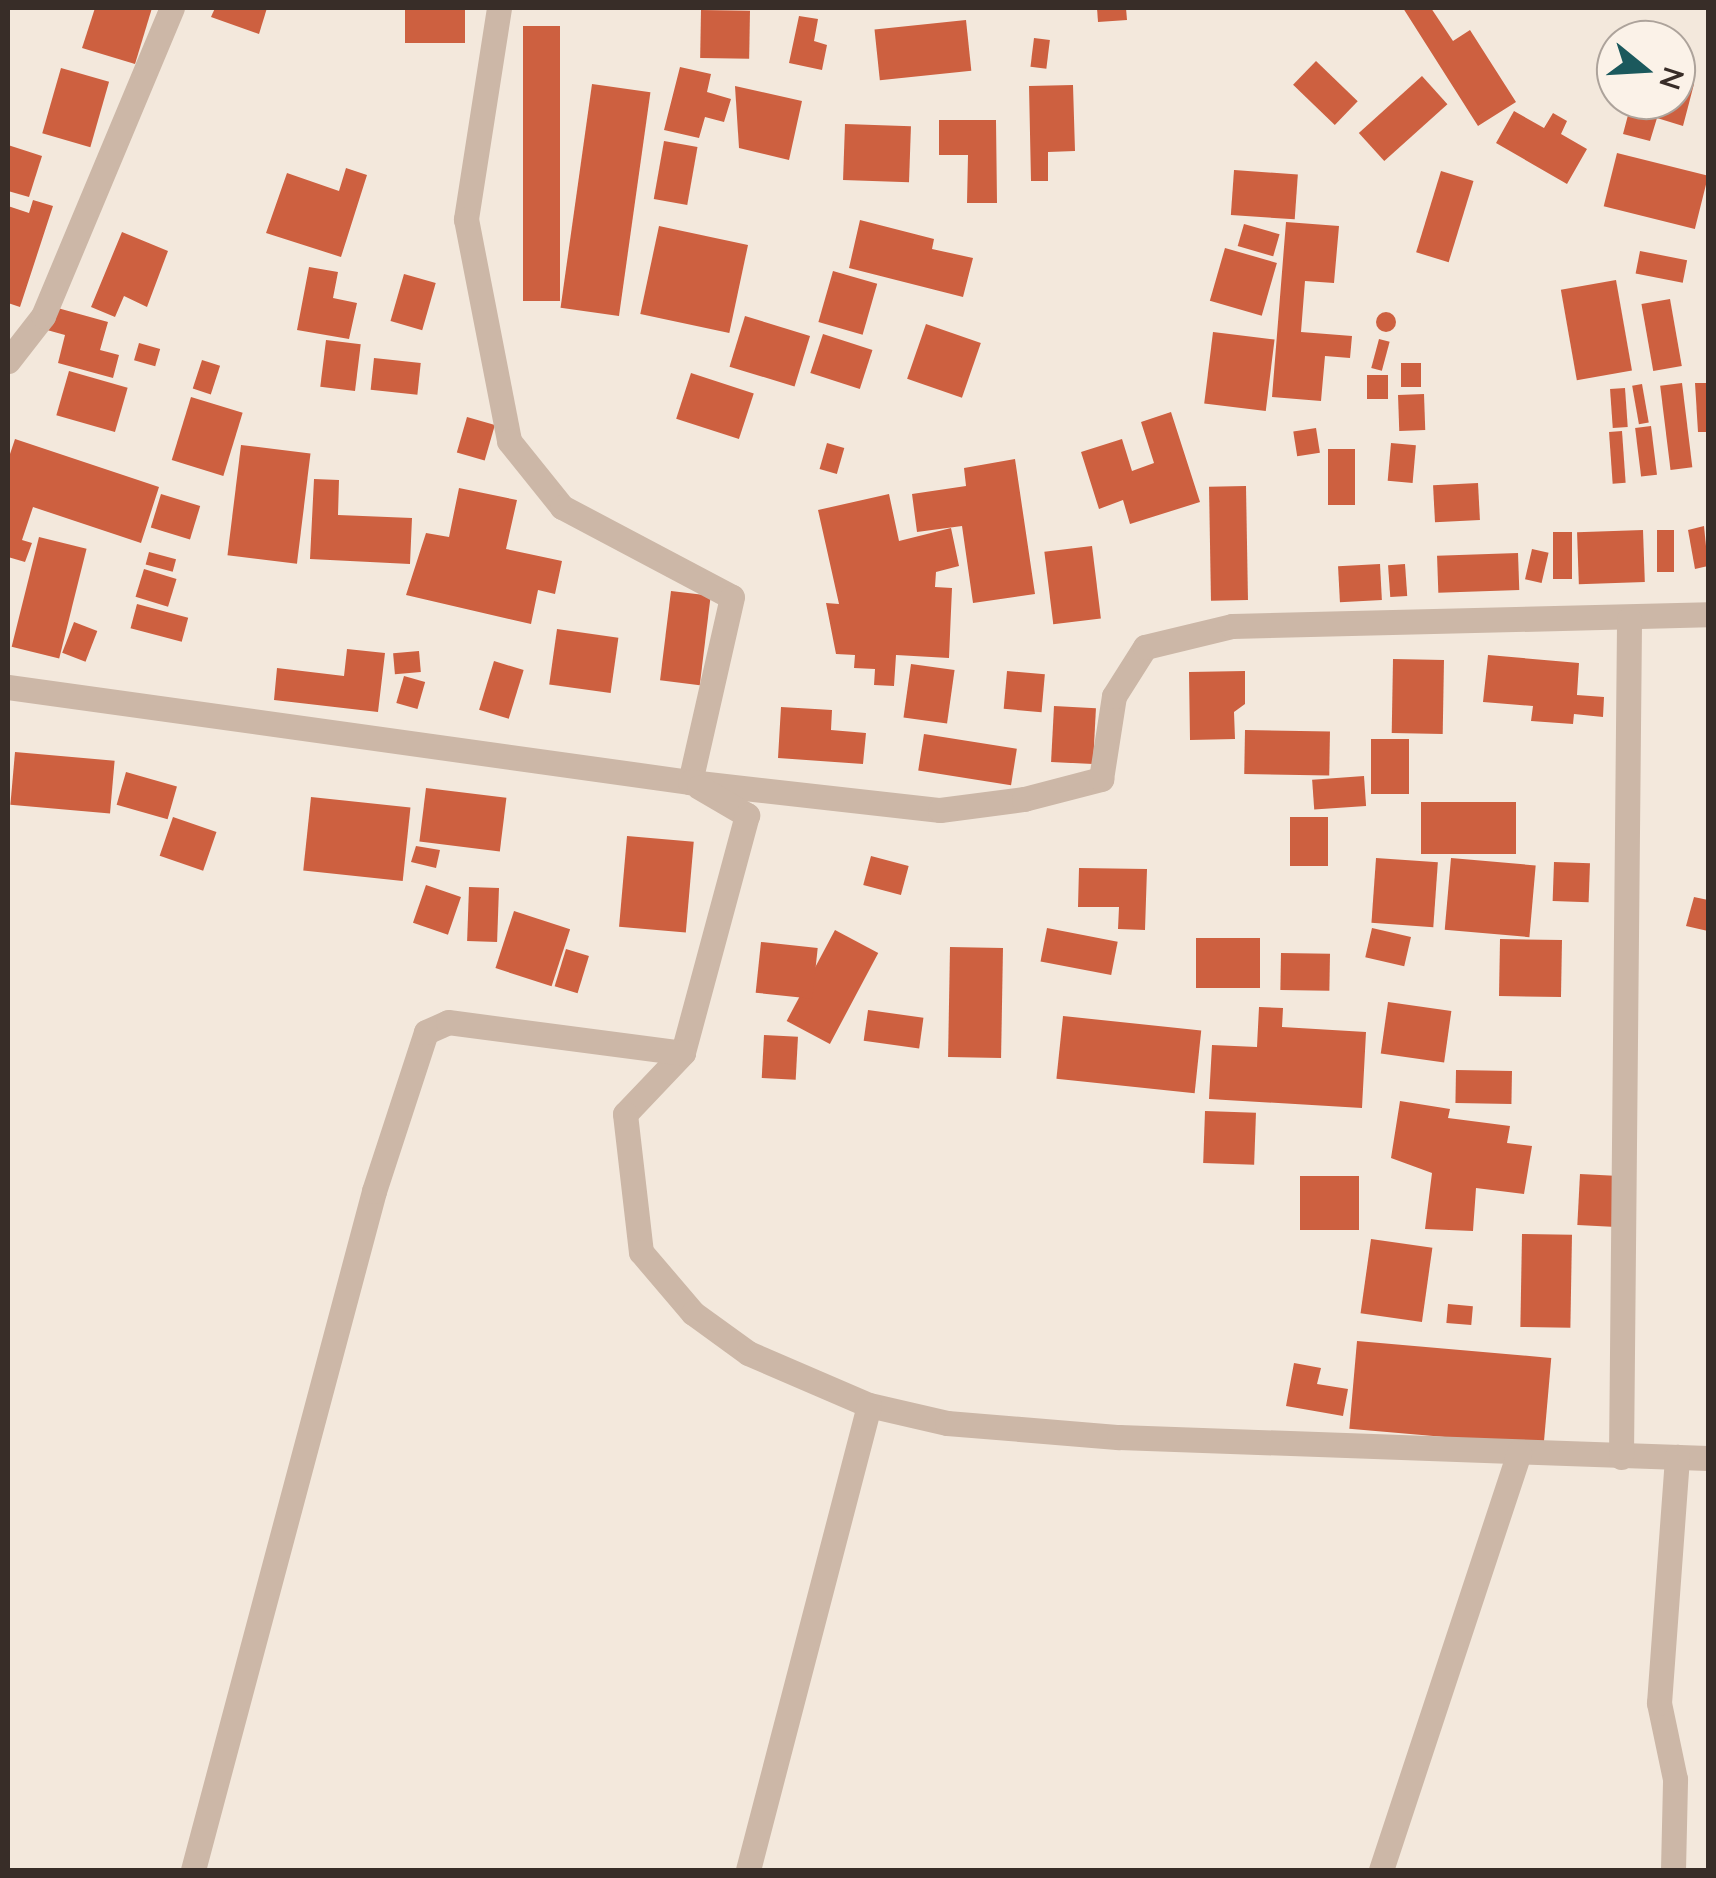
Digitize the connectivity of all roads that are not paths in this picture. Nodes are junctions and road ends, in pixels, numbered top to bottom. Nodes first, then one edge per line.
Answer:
1 (172, 8) edge
2 (499, 8) edge
3 (8, 361) edge
4 (1708, 614) edge
5 (1629, 618) junction
6 (8, 687) edge
7 (690, 782) junction
8 (684, 1053) junction
9 (869, 1405) junction
10 (1519, 1452) junction
11 (1621, 1456) junction
12 (1676, 1457) junction
13 (1708, 1458) edge
14 (193, 1870) edge
15 (748, 1870) edge
16 (1381, 1870) edge
17 (1674, 1870) edge

1 - 3 street
2 - 7 street
4 - 5 street
5 - 7 street
5 - 11 street
6 - 7 street
7 - 8 street
8 - 9 street
8 - 14 street
9 - 10 street
9 - 15 street
10 - 11 street
10 - 16 street
11 - 12 street
12 - 13 street
12 - 17 street

